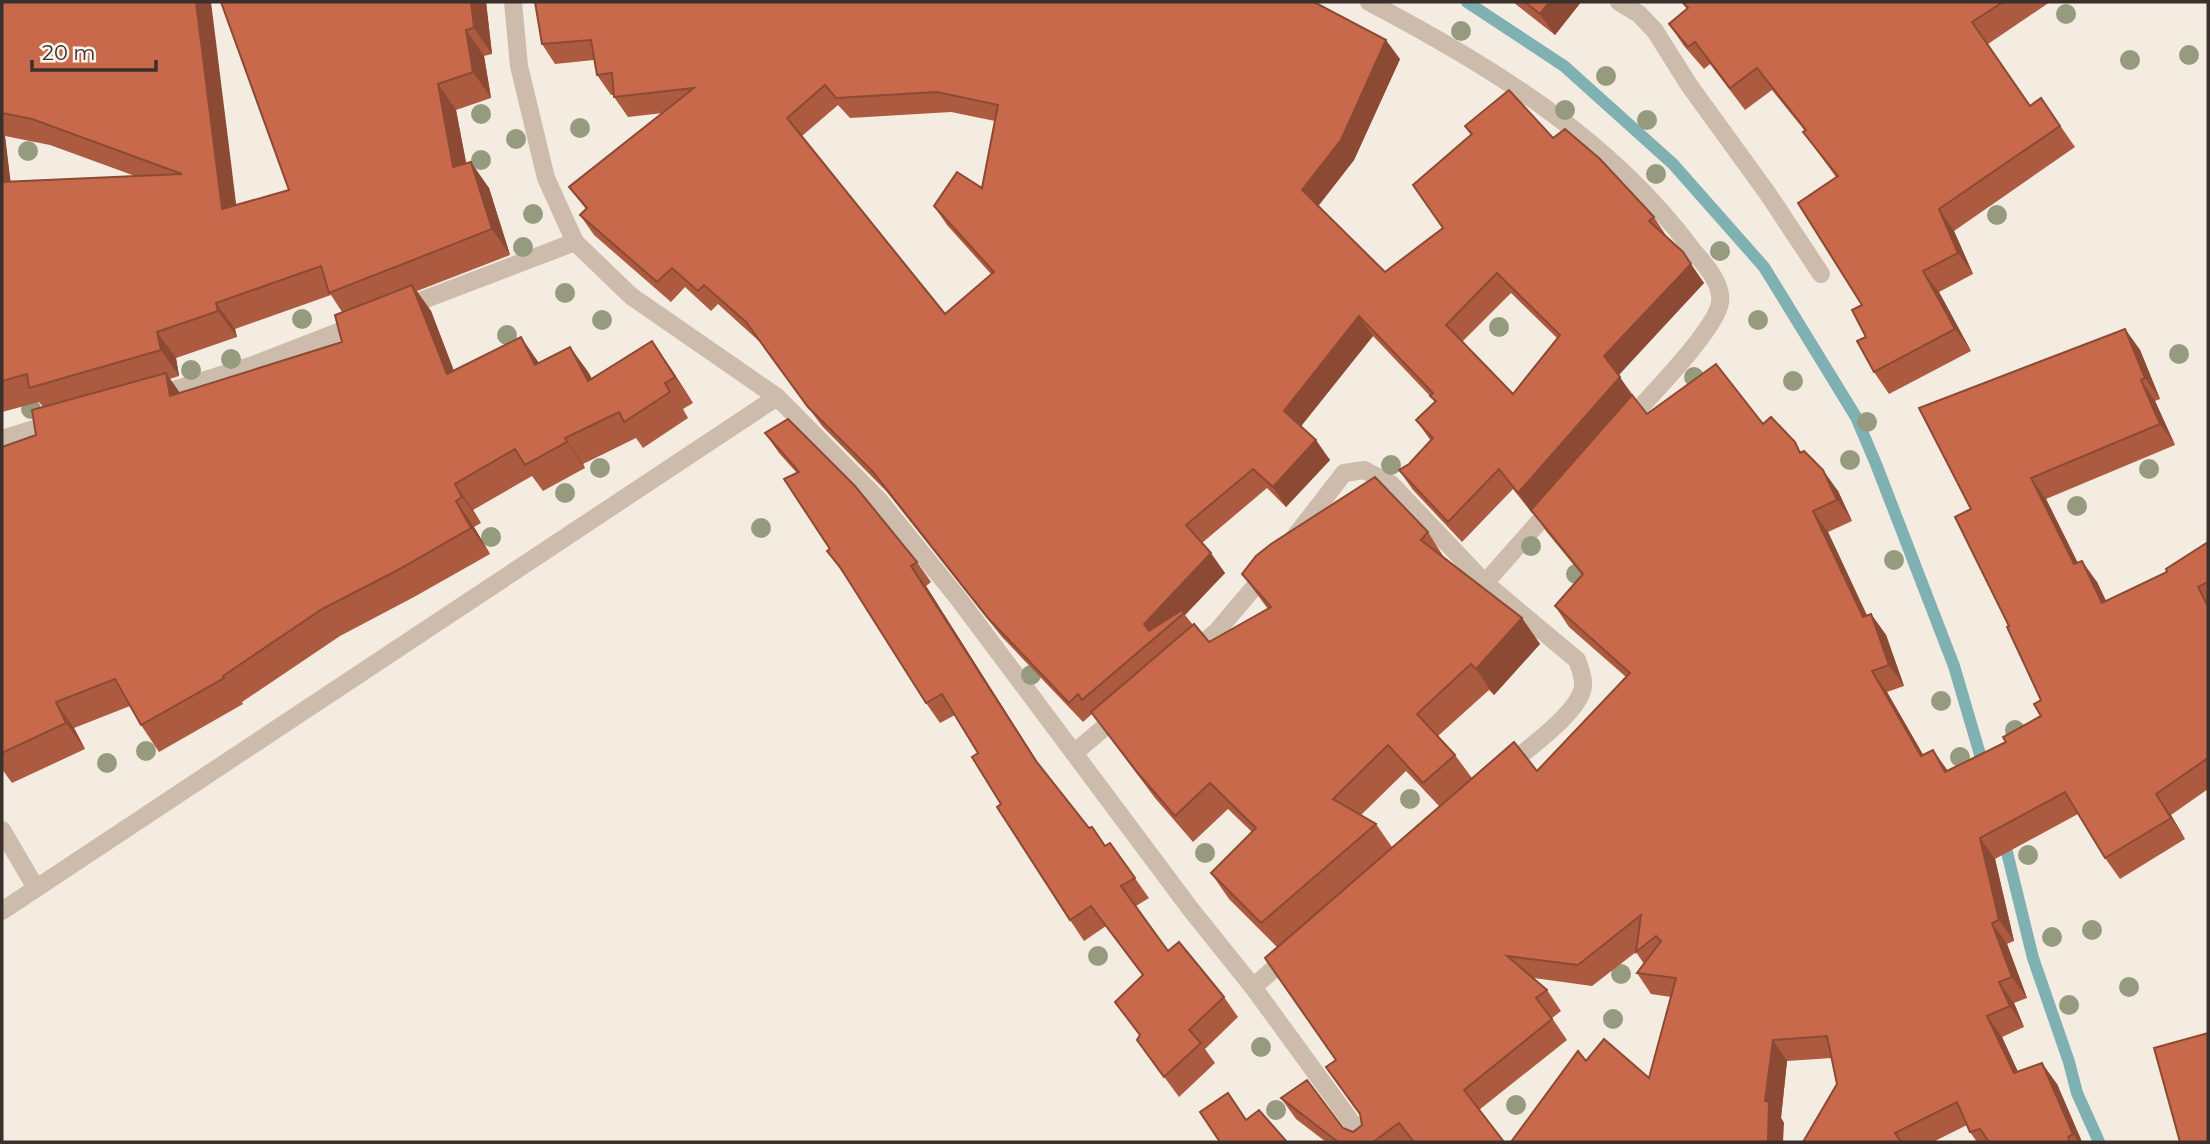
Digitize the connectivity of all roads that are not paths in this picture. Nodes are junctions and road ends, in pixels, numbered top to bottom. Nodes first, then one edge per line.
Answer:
1 (513, 2) edge
2 (1369, 2) edge
3 (1619, 2) edge
4 (575, 242) junction
5 (1821, 274) dead end
6 (777, 397) junction
7 (143, 399) edge
8 (67, 419) edge
9 (1613, 438) edge
10 (2, 439) edge
11 (1567, 490) edge
12 (1485, 583) junction
13 (1176, 666) edge
14 (1135, 701) edge
15 (1074, 753) junction
16 (1490, 781) edge
17 (2, 830) edge
18 (36, 888) junction
19 (2, 911) edge
20 (1305, 943) edge
21 (1253, 987) junction
22 (1366, 1142) edge

1 - 4 street
2 - 9 street
3 - 5 street
4 - 6 street
4 - 7 street
6 - 15 street
6 - 18 street
8 - 10 street
11 - 12 street
12 - 13 street
12 - 16 street
14 - 15 street
15 - 21 street
17 - 18 street
18 - 19 street
20 - 21 street
21 - 22 street

